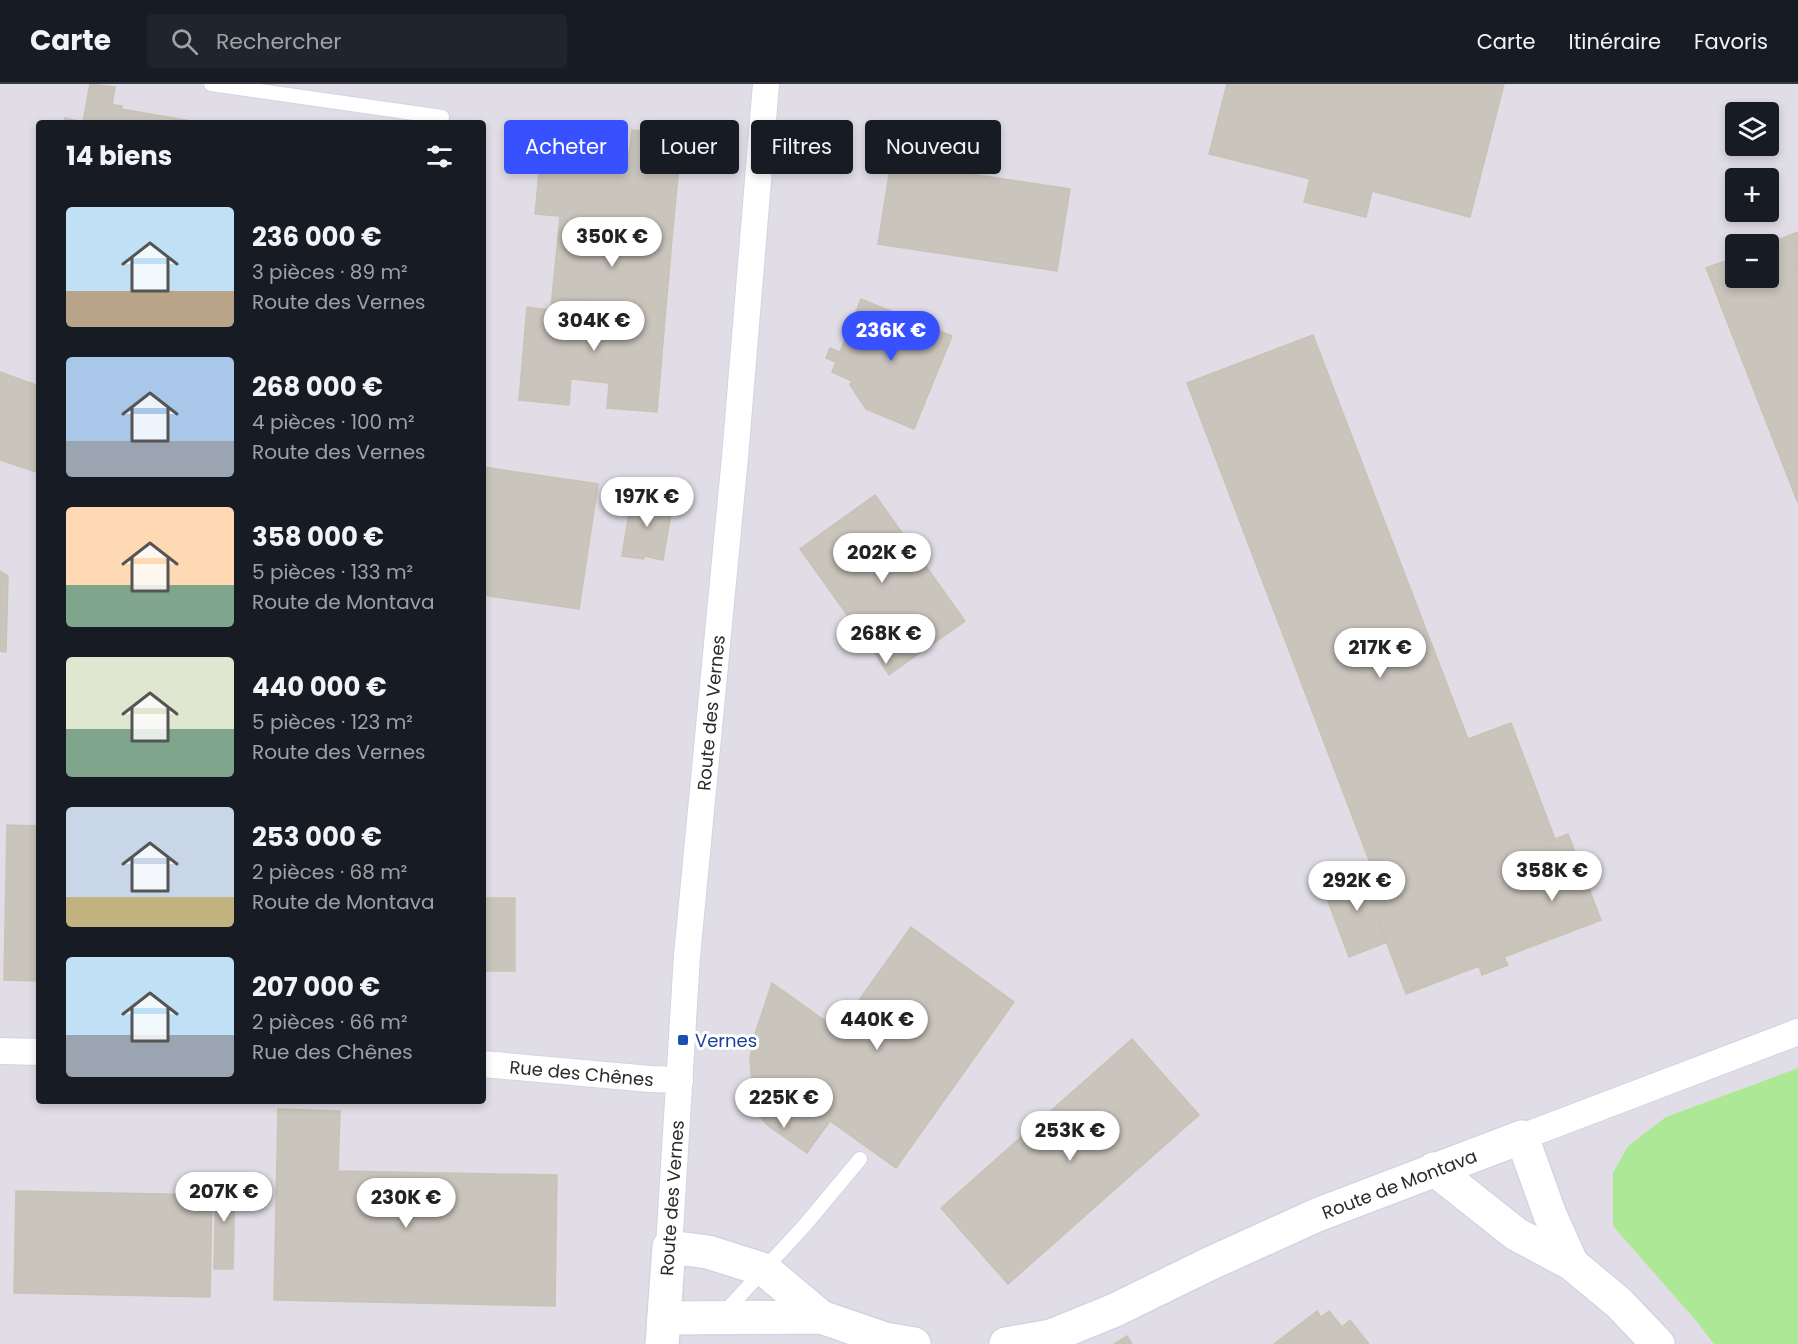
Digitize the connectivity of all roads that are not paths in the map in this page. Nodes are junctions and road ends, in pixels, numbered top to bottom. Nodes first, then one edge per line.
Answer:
1 (211, 84) edge
2 (766, 84) edge
3 (442, 117) dead end
4 (1798, 1032) edge
5 (0, 1051) edge
6 (36, 1052) edge
7 (486, 1064) edge
8 (680, 1080) junction
9 (1522, 1137) junction
10 (860, 1159) dead end
11 (1434, 1170) junction
12 (669, 1247) junction
13 (1572, 1264) junction
14 (765, 1270) junction
15 (719, 1317) junction
16 (821, 1317) junction
17 (663, 1331) edge
18 (914, 1344) edge
19 (1006, 1344) edge
20 (1658, 1344) edge

1 - 3 lane
2 - 8 street, Route des Vernes
4 - 9 street, Route de Montava
5 - 6 street
7 - 8 street, Rue des Chênes
8 - 12 street, Route des Vernes
9 - 11 street, Route de Montava
9 - 13 street
10 - 14 lane
11 - 13 street
11 - 19 street, Route de Montava
12 - 14 street
12 - 17 street, Route des Vernes
13 - 20 street
14 - 15 lane
14 - 16 street
15 - 16 street
15 - 17 street
16 - 18 street

